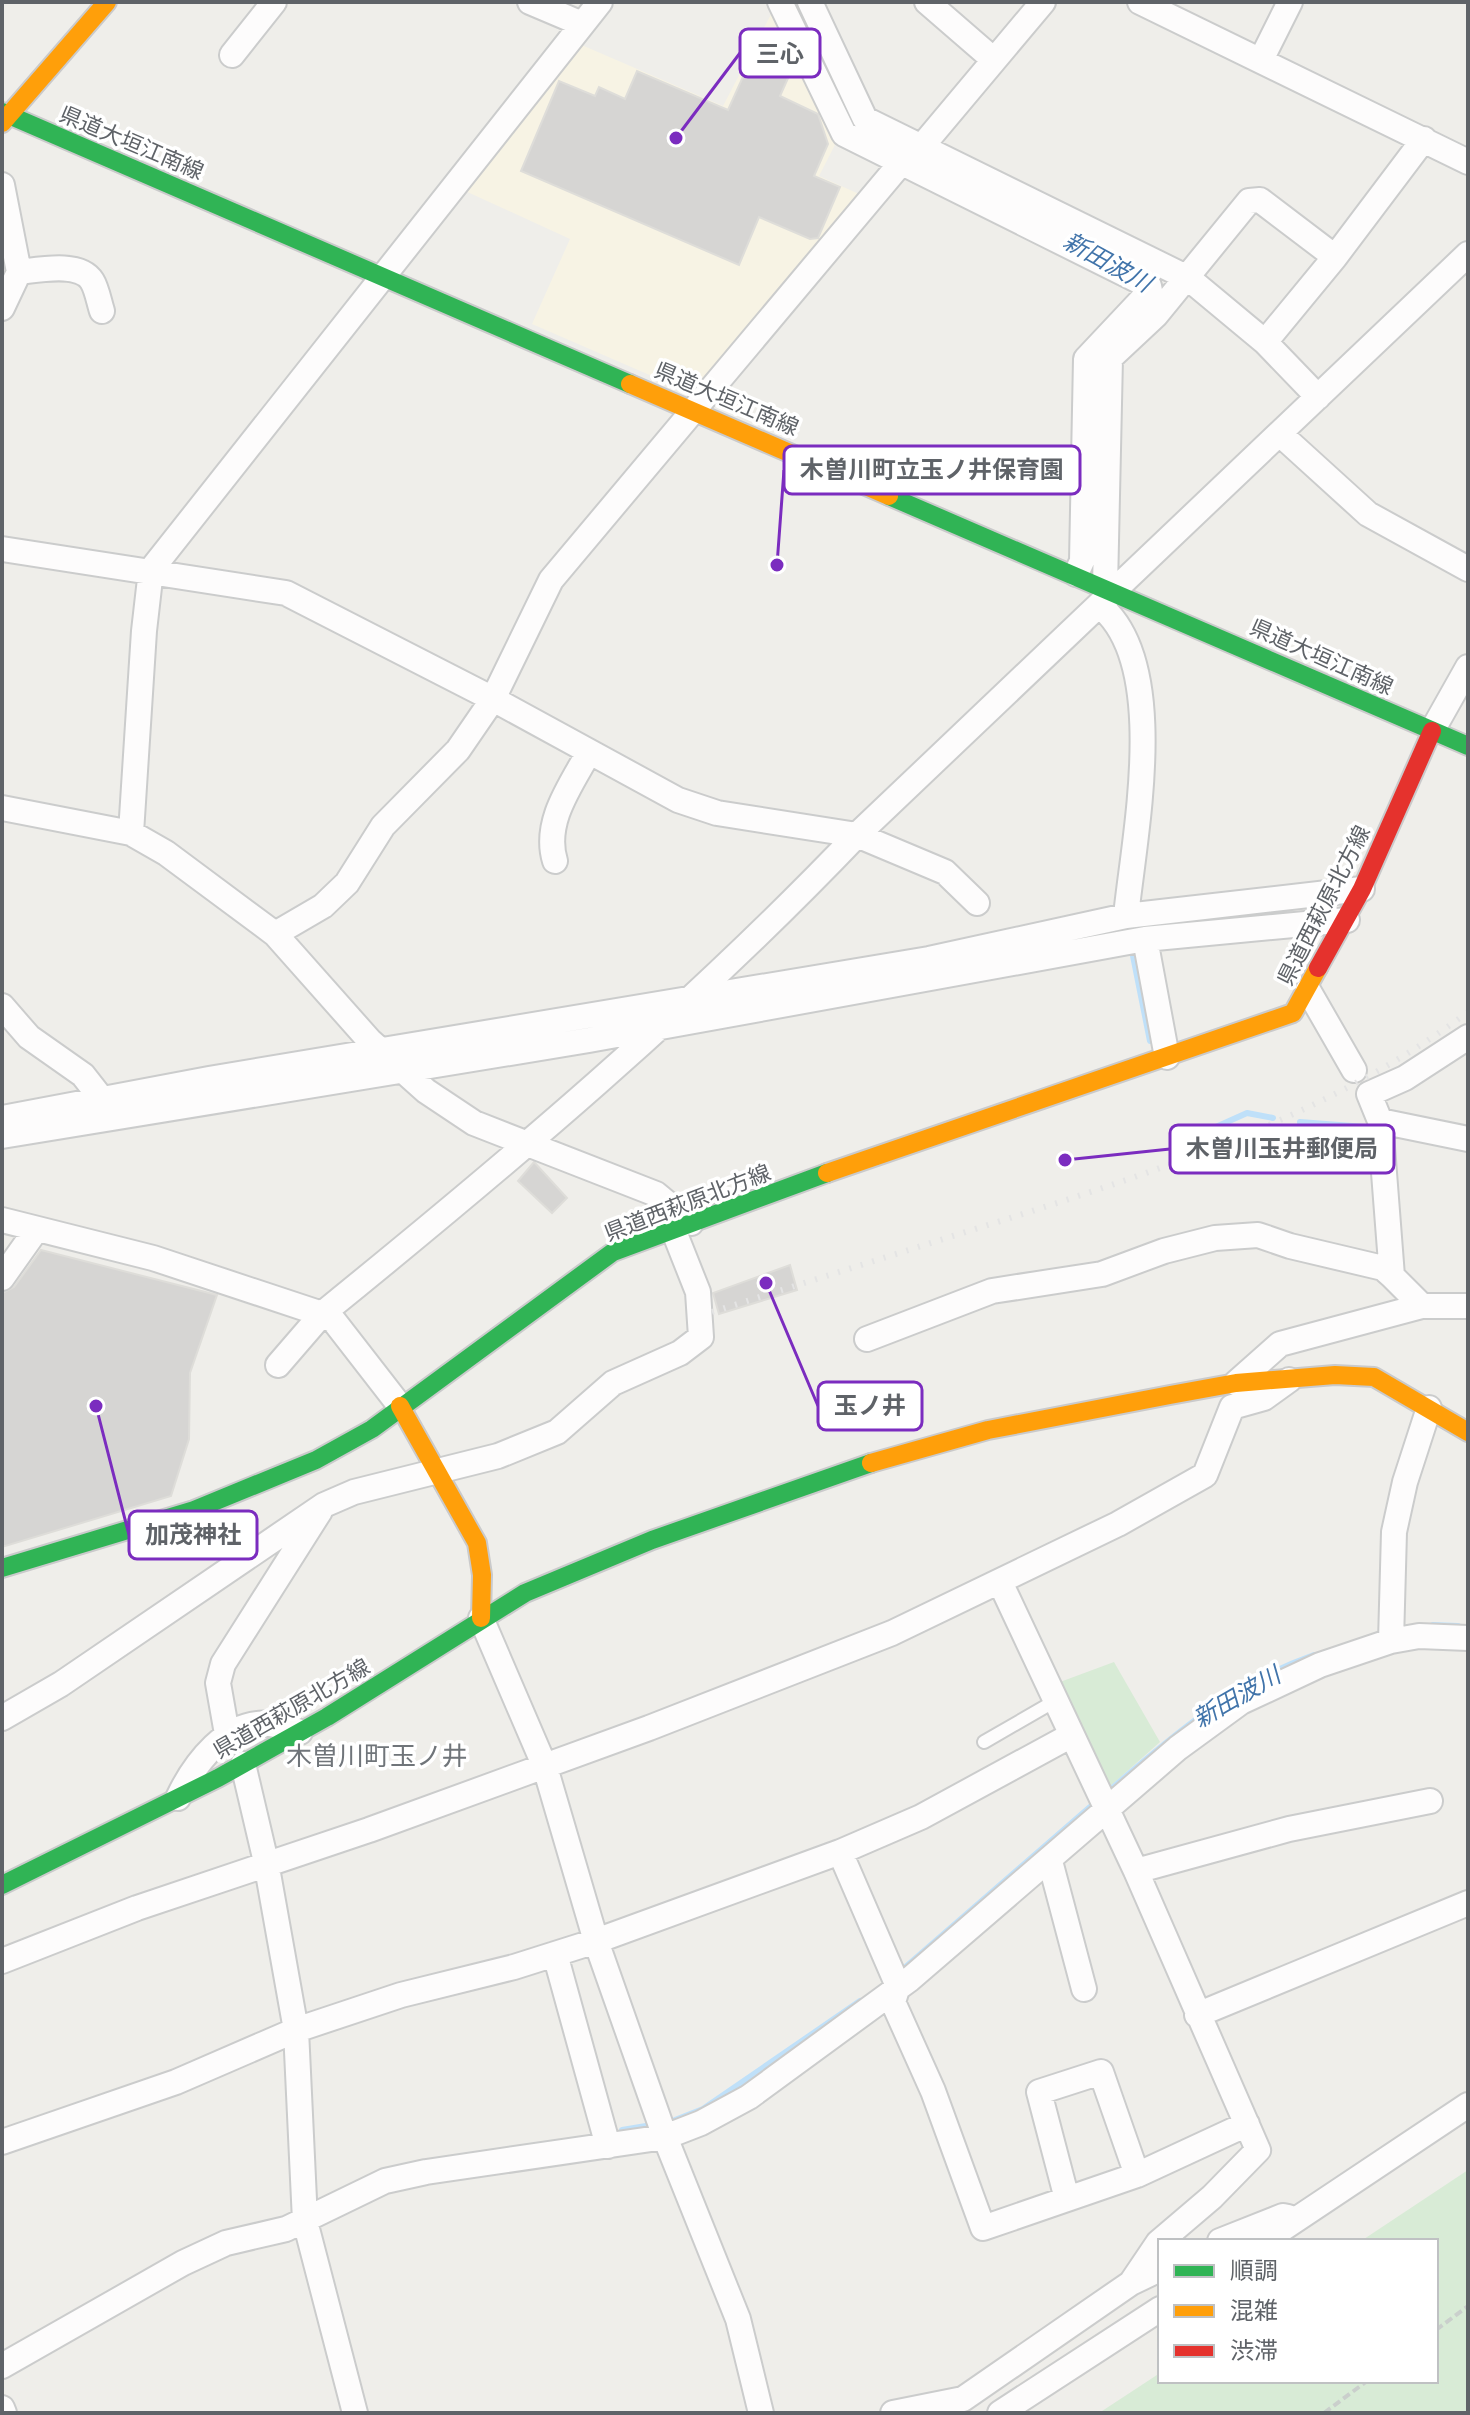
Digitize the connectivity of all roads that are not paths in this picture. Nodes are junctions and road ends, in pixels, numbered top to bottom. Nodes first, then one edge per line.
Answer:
1 (107, 2) edge
2 (274, 2) edge
3 (530, 2) edge
4 (600, 2) edge
5 (780, 2) edge
6 (810, 2) edge
7 (927, 2) edge
8 (1043, 2) edge
9 (1140, 2) edge
10 (1290, 2) edge
11 (582, 24) junction
12 (232, 55) dead end
13 (994, 60) junction
14 (1261, 60) junction
15 (4, 117) edge
16 (1424, 139) junction
17 (923, 145) junction
18 (1468, 162) edge
19 (901, 163) junction
20 (2, 185) edge
21 (1468, 254) edge
22 (1335, 257) junction
23 (19, 272) junction
24 (384, 278) junction
25 (1188, 278) junction
26 (2, 308) edge
27 (102, 311) dead end
28 (1265, 342) junction
29 (1318, 397) junction
30 (695, 410) junction
31 (1280, 434) junction
32 (2, 549) edge
33 (1468, 569) edge
34 (151, 570) junction
35 (1076, 574) junction
36 (1106, 594) junction
37 (1468, 667) edge
38 (493, 699) junction
39 (1432, 731) junction
40 (1468, 746) edge
41 (589, 752) junction
42 (2, 808) edge
43 (131, 833) junction
44 (857, 835) junction
45 (555, 861) dead end
46 (1362, 889) junction
47 (977, 903) dead end
48 (1126, 916) junction
49 (1347, 920) junction
50 (275, 934) junction
51 (1145, 939) junction
52 (1308, 990) junction
53 (691, 998) junction
54 (2, 1006) edge
55 (663, 1024) junction
56 (1468, 1037) edge
57 (380, 1052) junction
58 (1167, 1057) junction
59 (1354, 1070) dead end
60 (401, 1072) junction
61 (101, 1098) junction
62 (2, 1118) edge
63 (1380, 1121) junction
64 (2, 1136) edge
65 (1468, 1139) edge
66 (526, 1145) junction
67 (2, 1220) edge
68 (682, 1226) junction
69 (36, 1230) junction
70 (1392, 1276) junction
71 (2, 1278) edge
72 (1422, 1306) junction
73 (1468, 1306) edge
74 (322, 1314) junction
75 (867, 1339) dead end
76 (278, 1365) dead end
77 (1289, 1380) junction
78 (1236, 1383) junction
79 (400, 1406) junction
80 (1429, 1408) junction
81 (1468, 1432) edge
82 (439, 1471) junction
83 (324, 1505) junction
84 (2, 1568) edge
85 (1000, 1582) junction
86 (481, 1618) junction
87 (1468, 1638) edge
88 (1391, 1641) junction
89 (1055, 1701) junction
90 (2, 1718) edge
91 (300, 1732) junction
92 (227, 1734) junction
93 (1070, 1736) junction
94 (984, 1742) dead end
95 (243, 1764) junction
96 (545, 1767) junction
97 (178, 1798) junction
98 (1430, 1801) dead end
99 (1106, 1812) junction
100 (840, 1852) junction
101 (1050, 1861) junction
102 (266, 1862) junction
103 (1136, 1871) junction
104 (2, 1885) edge
105 (1468, 1903) edge
106 (596, 1941) junction
107 (555, 1954) junction
108 (2, 1961) edge
109 (898, 1986) junction
110 (1084, 1989) dead end
111 (1197, 2015) junction
112 (296, 2030) junction
113 (1468, 2105) edge
114 (1247, 2124) junction
115 (665, 2137) junction
116 (2, 2142) edge
117 (608, 2146) junction
118 (1137, 2175) junction
119 (1067, 2199) junction
120 (1297, 2219) junction
121 (305, 2221) junction
122 (1163, 2239) edge
123 (1225, 2239) edge
124 (1267, 2239) edge
125 (1158, 2243) edge
126 (1158, 2270) edge
127 (1131, 2283) junction
128 (1158, 2310) edge
129 (2, 2366) edge
130 (355, 2413) edge
131 (761, 2413) edge
132 (893, 2413) edge
133 (1000, 2413) edge

1 - 15 main road
2 - 12 street
3 - 11 street
4 - 11 street
5 - 19 street
6 - 17 street
7 - 13 street
8 - 13 street
9 - 14 street
10 - 14 street
11 - 24 street
13 - 17 street
14 - 16 street
15 - 24 main road, 県道大垣江南線
16 - 18 street
16 - 22 street
17 - 19 street
17 - 25 street
19 - 30 street
19 - 35 street
20 - 23 street
21 - 29 street
22 - 25 street
22 - 28 street
23 - 26 street
23 - 27 street
24 - 30 main road, 県道大垣江南線
24 - 34 street
25 - 28 street
25 - 36 street
28 - 29 street
29 - 31 street
30 - 35 main road, 県道大垣江南線
30 - 38 street
31 - 33 street
31 - 36 street
32 - 34 street
34 - 38 street
34 - 43 street
35 - 36 main road, 県道大垣江南線
36 - 39 main road, 県道大垣江南線
36 - 44 street
36 - 48 street
37 - 39 street
38 - 41 street
38 - 50 street
39 - 40 main road
39 - 46 main road, 県道西萩原北方線
41 - 44 street
41 - 45 street
42 - 43 street
43 - 50 street
44 - 47 street
44 - 53 street
46 - 48 street
46 - 49 main road, 県道西萩原北方線
48 - 53 street
49 - 51 street
49 - 52 main road, 県道西萩原北方線
50 - 57 street
51 - 55 street
51 - 58 street
52 - 58 main road, 県道西萩原北方線
52 - 59 street
53 - 55 street
53 - 57 street
54 - 61 street
55 - 60 street
55 - 66 street
56 - 63 street
57 - 60 street
57 - 61 street
58 - 68 main road, 県道西萩原北方線
60 - 64 street
60 - 66 street
61 - 62 street
63 - 65 street
63 - 70 street
66 - 68 street
66 - 74 street
67 - 69 street
68 - 79 main road, 県道西萩原北方線
68 - 82 street
69 - 71 street
69 - 74 street
70 - 72 street
70 - 75 street
72 - 73 street
72 - 78 street
74 - 76 street
74 - 79 street
77 - 78 main road, 県道西萩原北方線
77 - 80 main road, 県道西萩原北方線
77 - 85 street
78 - 86 main road, 県道西萩原北方線
79 - 82 main road
79 - 84 main road, 県道西萩原北方線
80 - 81 main road, 県道西萩原北方線
80 - 88 street
82 - 83 street
82 - 86 main road
83 - 90 street
83 - 92 street
85 - 89 street
85 - 96 street
86 - 91 main road, 県道西萩原北方線
86 - 96 street
87 - 88 street
88 - 99 street
89 - 93 street
89 - 94 lane
91 - 92 street
91 - 95 main road, 県道西萩原北方線
92 - 97 street
93 - 99 street
93 - 100 street
95 - 97 main road, 県道西萩原北方線
95 - 102 street
96 - 102 street
96 - 106 street
97 - 104 main road, 県道西萩原北方線
98 - 103 street
99 - 101 street
99 - 103 street
100 - 106 street
100 - 109 street
101 - 109 street
101 - 110 street
102 - 108 street
102 - 112 street
103 - 111 street
105 - 111 street
106 - 107 street
106 - 115 street
107 - 112 street
107 - 117 street
109 - 115 street
109 - 119 street
111 - 114 street
112 - 116 street
112 - 121 street
113 - 120 street
114 - 118 street
114 - 122 street
115 - 117 street
115 - 131 street
117 - 121 street
118 - 119 street
118 - 119 street
120 - 123 street
120 - 124 street
121 - 129 street
121 - 130 street
125 - 127 street
126 - 127 street
127 - 132 street
128 - 133 street

